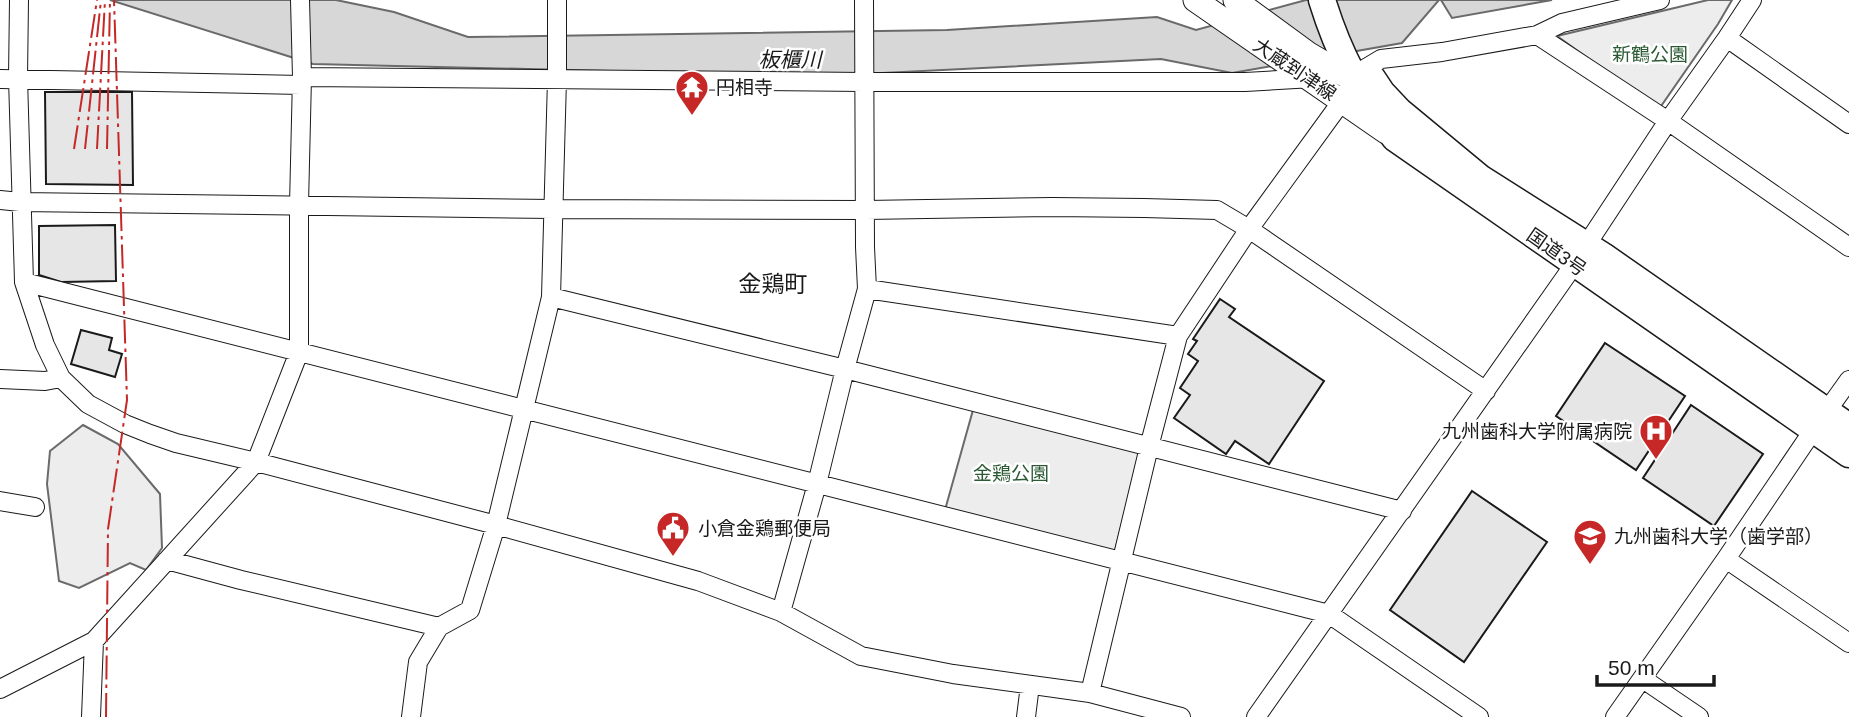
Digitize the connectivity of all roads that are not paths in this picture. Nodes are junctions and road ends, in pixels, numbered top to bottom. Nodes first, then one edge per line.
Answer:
1 (19, 0) edge
2 (300, 0) edge
3 (1322, 0) edge
4 (1340, 0) edge
5 (1660, 0) edge
6 (1752, 0) edge
7 (1238, 2) edge
8 (557, 4) edge
9 (1204, 6) edge
10 (864, 7) edge
11 (1537, 35) junction
12 (1727, 38) junction
13 (1352, 72) junction
14 (1307, 77) junction
15 (9, 78) edge
16 (557, 79) junction
17 (302, 81) junction
18 (864, 82) junction
19 (1668, 121) junction
20 (1849, 124) edge
21 (0, 200) edge
22 (20, 202) junction
23 (299, 205) junction
24 (553, 209) junction
25 (866, 210) junction
26 (1249, 229) junction
27 (1849, 247) edge
28 (1579, 254) junction
29 (24, 282) junction
30 (867, 289) junction
31 (551, 297) junction
32 (1178, 336) junction
33 (299, 352) junction
34 (845, 369) junction
35 (61, 378) junction
36 (0, 379) edge
37 (1849, 380) edge
38 (1486, 391) junction
39 (524, 409) junction
40 (1820, 420) junction
41 (1849, 427) edge
42 (1149, 447) junction
43 (1849, 454) edge
44 (256, 462) junction
45 (817, 484) junction
46 (0, 501) edge
47 (35, 507) dead end
48 (1402, 511) junction
49 (496, 526) junction
50 (1726, 559) junction
51 (167, 560) junction
52 (1122, 561) junction
53 (781, 612) junction
54 (1329, 614) junction
55 (439, 627) junction
56 (94, 641) junction
57 (1849, 643) edge
58 (1643, 678) junction
59 (1030, 685) junction
60 (0, 689) edge
61 (1090, 693) junction
62 (91, 717) edge
63 (411, 717) edge
64 (1026, 717) edge
65 (1181, 717) edge
66 (1256, 717) edge
67 (1479, 717) edge
68 (1615, 717) edge
69 (1699, 717) edge

1 - 15 street
2 - 17 street
3 - 13 highway, 国道3号
4 - 13 highway, 国道3号
5 - 11 street
6 - 12 street
7 - 13 main road, 大蔵到津線
8 - 16 street
9 - 14 main road, 大蔵到津線
10 - 18 street
11 - 13 street
11 - 19 street
12 - 19 street
12 - 20 street
13 - 14 main road, 大蔵到津線
13 - 26 street
13 - 28 highway, 国道3号
13 - 28 highway, 国道3号
14 - 18 street
15 - 17 street
15 - 22 street
16 - 17 street
16 - 18 street
16 - 24 street
17 - 23 street
18 - 25 street
19 - 27 street
19 - 28 street
21 - 22 street
22 - 23 street
22 - 29 street
23 - 24 street
23 - 33 street
24 - 25 street
24 - 31 street
25 - 26 street
25 - 30 street
26 - 32 street
26 - 38 street
28 - 38 street
28 - 40 highway, 国道3号
29 - 33 street
29 - 35 street
30 - 32 street
30 - 34 street
31 - 34 street
31 - 39 street
32 - 42 street
33 - 39 street
33 - 44 street
34 - 42 street
34 - 45 street
35 - 36 street
35 - 44 street
37 - 40 street
38 - 48 street
39 - 45 street
39 - 49 street
40 - 41 highway, 国道3号
40 - 43 highway, 国道3号
40 - 50 street
42 - 48 street
42 - 52 street
44 - 49 street
44 - 51 street
45 - 52 street
45 - 53 street
46 - 47 street
48 - 54 street
49 - 53 street
49 - 55 street
50 - 57 street
50 - 58 street
51 - 55 street
51 - 56 street
52 - 54 street
52 - 61 street
53 - 59 street
54 - 66 street
54 - 67 street
55 - 63 street
56 - 60 street
56 - 62 street
58 - 68 street
58 - 69 street
59 - 61 street
59 - 64 street
61 - 65 street

